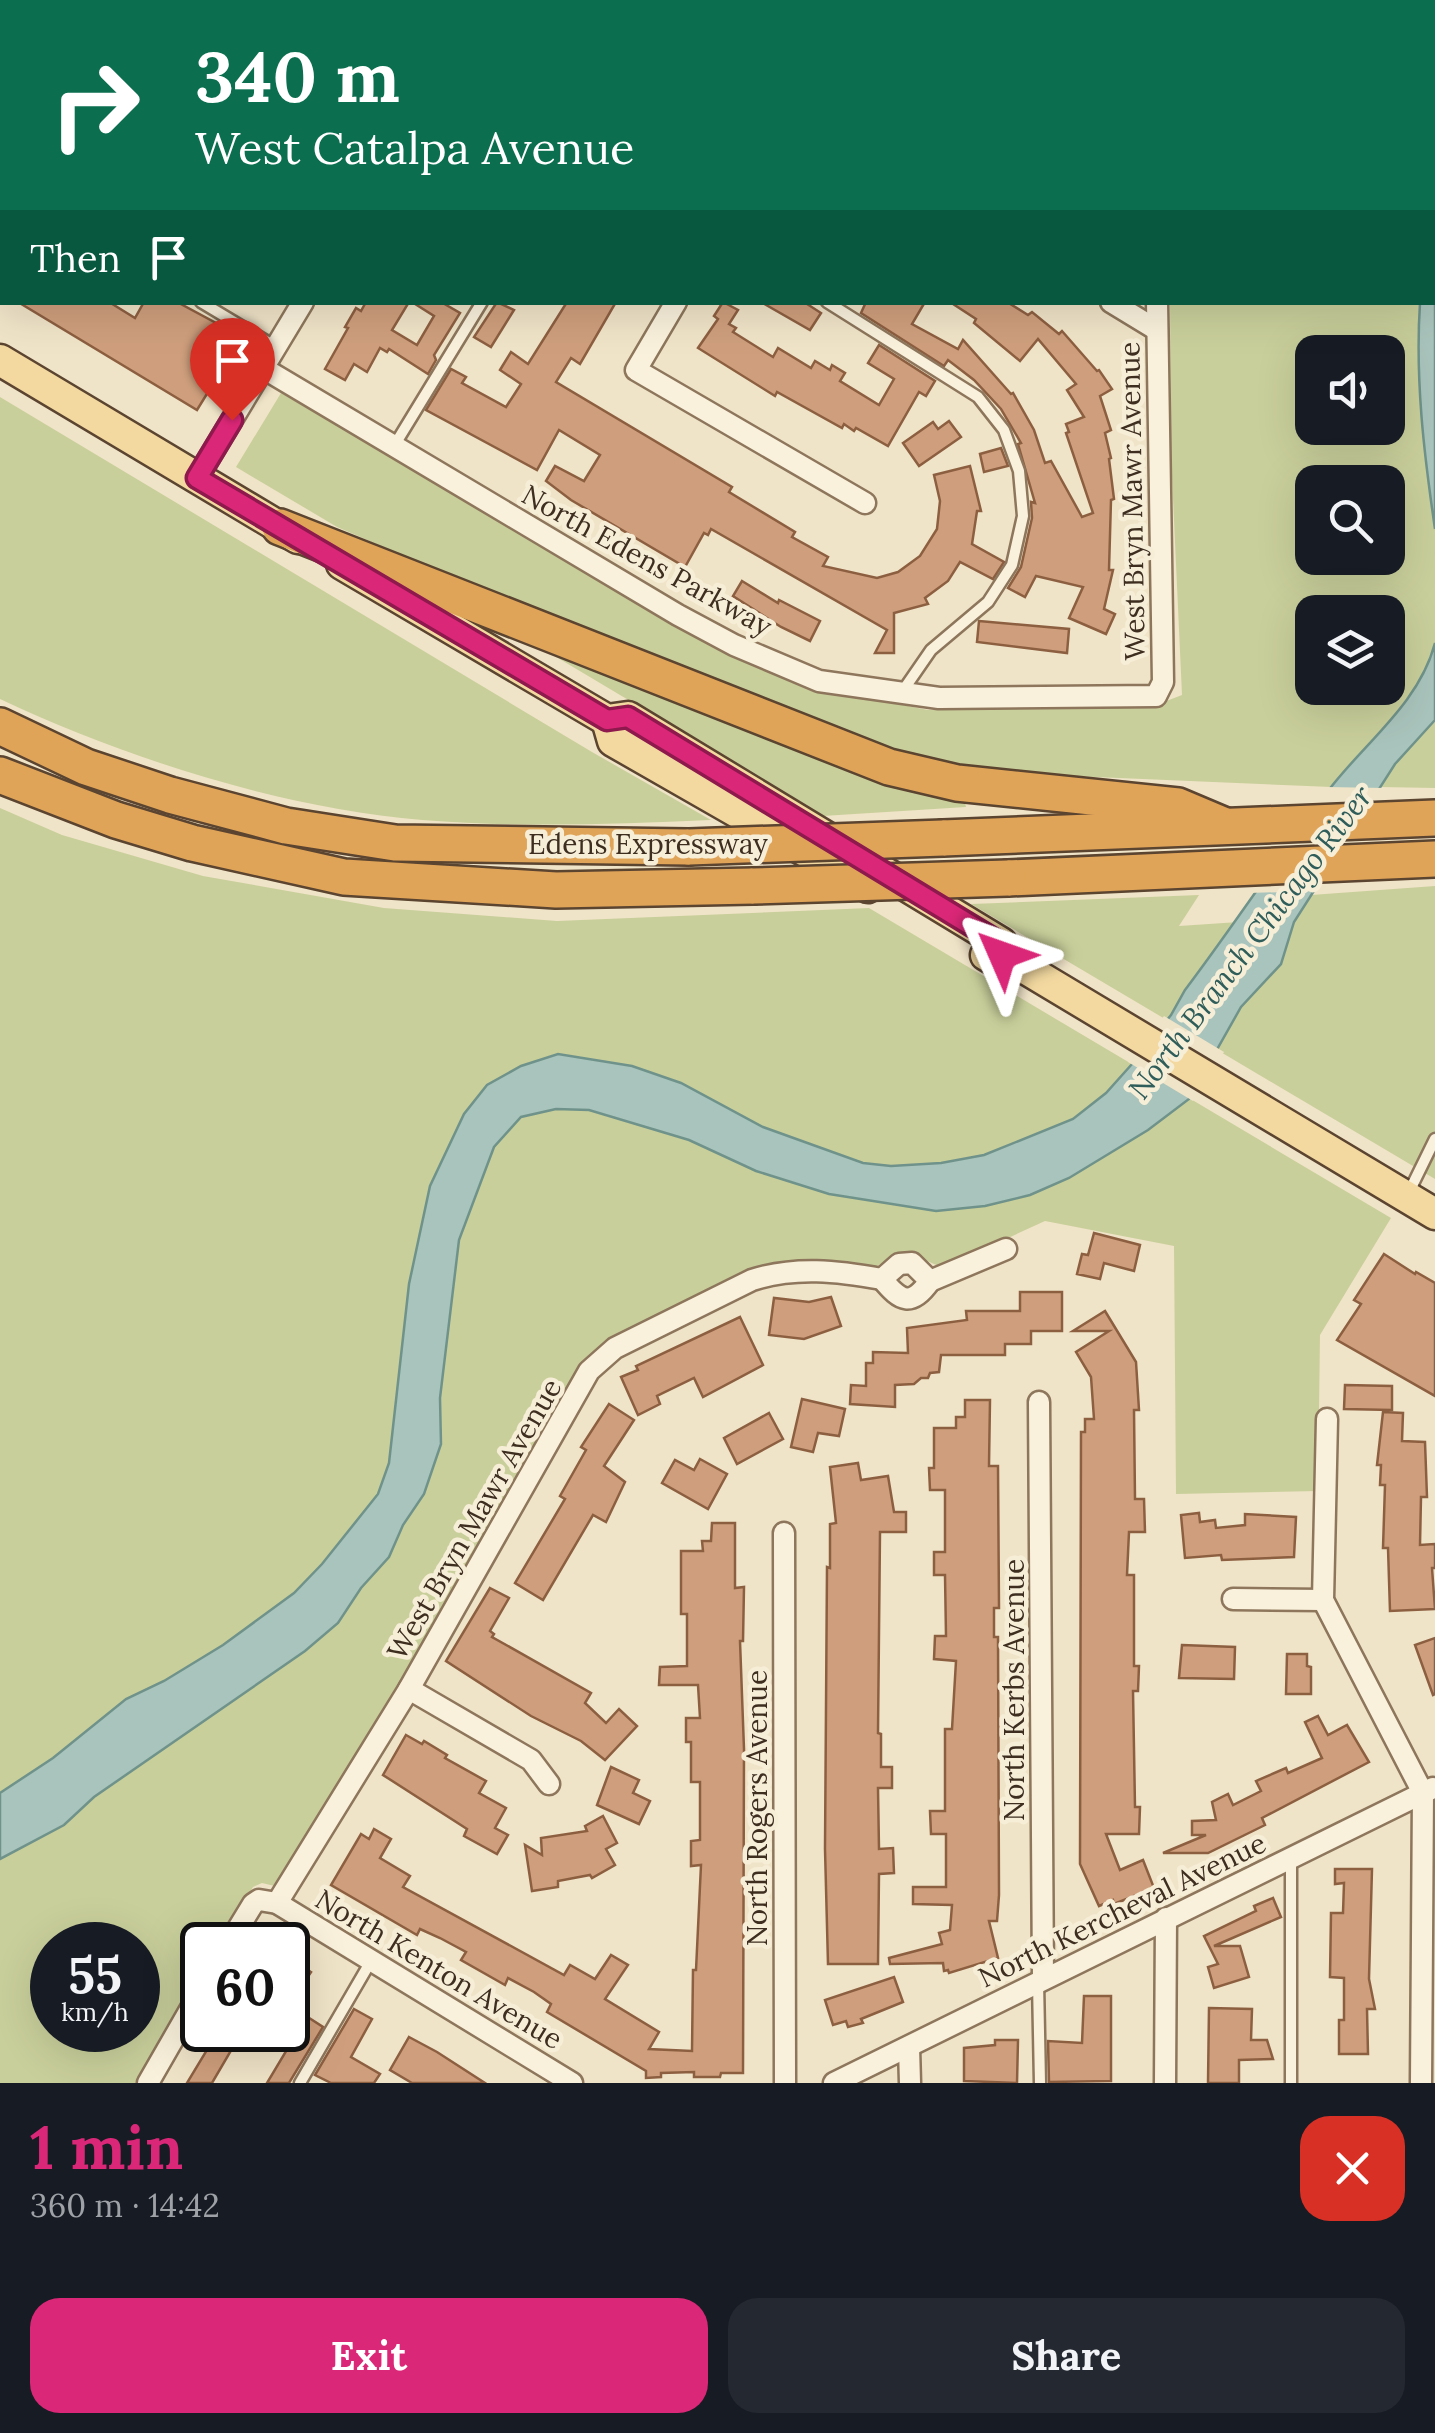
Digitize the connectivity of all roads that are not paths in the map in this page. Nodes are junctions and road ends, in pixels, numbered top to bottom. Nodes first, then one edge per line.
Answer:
1 (206, 305) edge
2 (301, 305) edge
3 (480, 305) edge
4 (674, 305) edge
5 (833, 305) edge
6 (1116, 305) edge
7 (1157, 305) edge
8 (1157, 330) junction
9 (276, 347) junction
10 (0, 360) edge
11 (263, 368) junction
12 (394, 446) junction
13 (197, 478) junction
14 (865, 504) dead end
15 (280, 527) junction
16 (900, 694) junction
17 (1156, 696) joint
18 (0, 726) edge
19 (0, 775) edge
20 (1435, 818) edge
21 (1223, 826) junction
22 (1423, 860) edge
23 (1435, 1139) edge
24 (1406, 1197) junction
25 (1435, 1214) edge
26 (1006, 1249) dead end
27 (882, 1279) junction
28 (930, 1281) junction
29 (1039, 1402) dead end
30 (1327, 1419) dead end
31 (784, 1533) dead end
32 (1233, 1598) dead end
33 (1324, 1600) junction
34 (409, 1689) junction
35 (549, 1784) dead end
36 (1429, 1790) edge
37 (1292, 1857) junction
38 (277, 1902) junction
39 (1166, 1918) junction
40 (241, 1922) edge
41 (372, 1961) junction
42 (1040, 1980) junction
43 (180, 2027) edge
44 (909, 2047) junction
45 (306, 2081) edge
46 (568, 2082) edge
47 (148, 2083) edge
48 (785, 2083) edge
49 (834, 2083) edge
50 (910, 2083) edge
51 (1040, 2083) edge
52 (1165, 2083) edge
53 (1291, 2083) edge
54 (1421, 2083) edge

1 - 9 lane
2 - 9 street
3 - 12 lane
4 - 14 street
5 - 16 lane
6 - 8 street
7 - 8 street, West Bryn Mawr Avenue
8 - 17 street, West Bryn Mawr Avenue
9 - 11 street
10 - 13 main road
11 - 12 street, North Edens Parkway
11 - 13 street
12 - 16 street, North Edens Parkway
13 - 15 main road
15 - 21 highway
15 - 24 main road
16 - 17 street, North Edens Parkway
18 - 21 highway, Edens Expressway, bridge
19 - 22 highway, Edens Expressway, bridge
20 - 21 highway, Edens Expressway
23 - 24 lane
24 - 25 main road
26 - 28 street, West Bryn Mawr Avenue
27 - 28 street, West Bryn Mawr Avenue
27 - 28 street, West Bryn Mawr Avenue
27 - 34 street, West Bryn Mawr Avenue
29 - 42 street, North Kerbs Avenue
30 - 33 street
31 - 48 street, North Rogers Avenue
32 - 33 street
33 - 36 street
34 - 35 street
34 - 38 street, West Bryn Mawr Avenue
36 - 37 street, North Kercheval Avenue
36 - 54 street
37 - 39 street, North Kercheval Avenue
37 - 53 lane
38 - 40 street, West Bryn Mawr Avenue
38 - 41 street, North Kenton Avenue
39 - 42 street, North Kercheval Avenue
39 - 52 street
41 - 45 lane
41 - 46 street, North Kenton Avenue
42 - 44 street, North Kercheval Avenue
42 - 51 lane
43 - 47 street
44 - 49 street, North Kercheval Avenue
44 - 50 street

